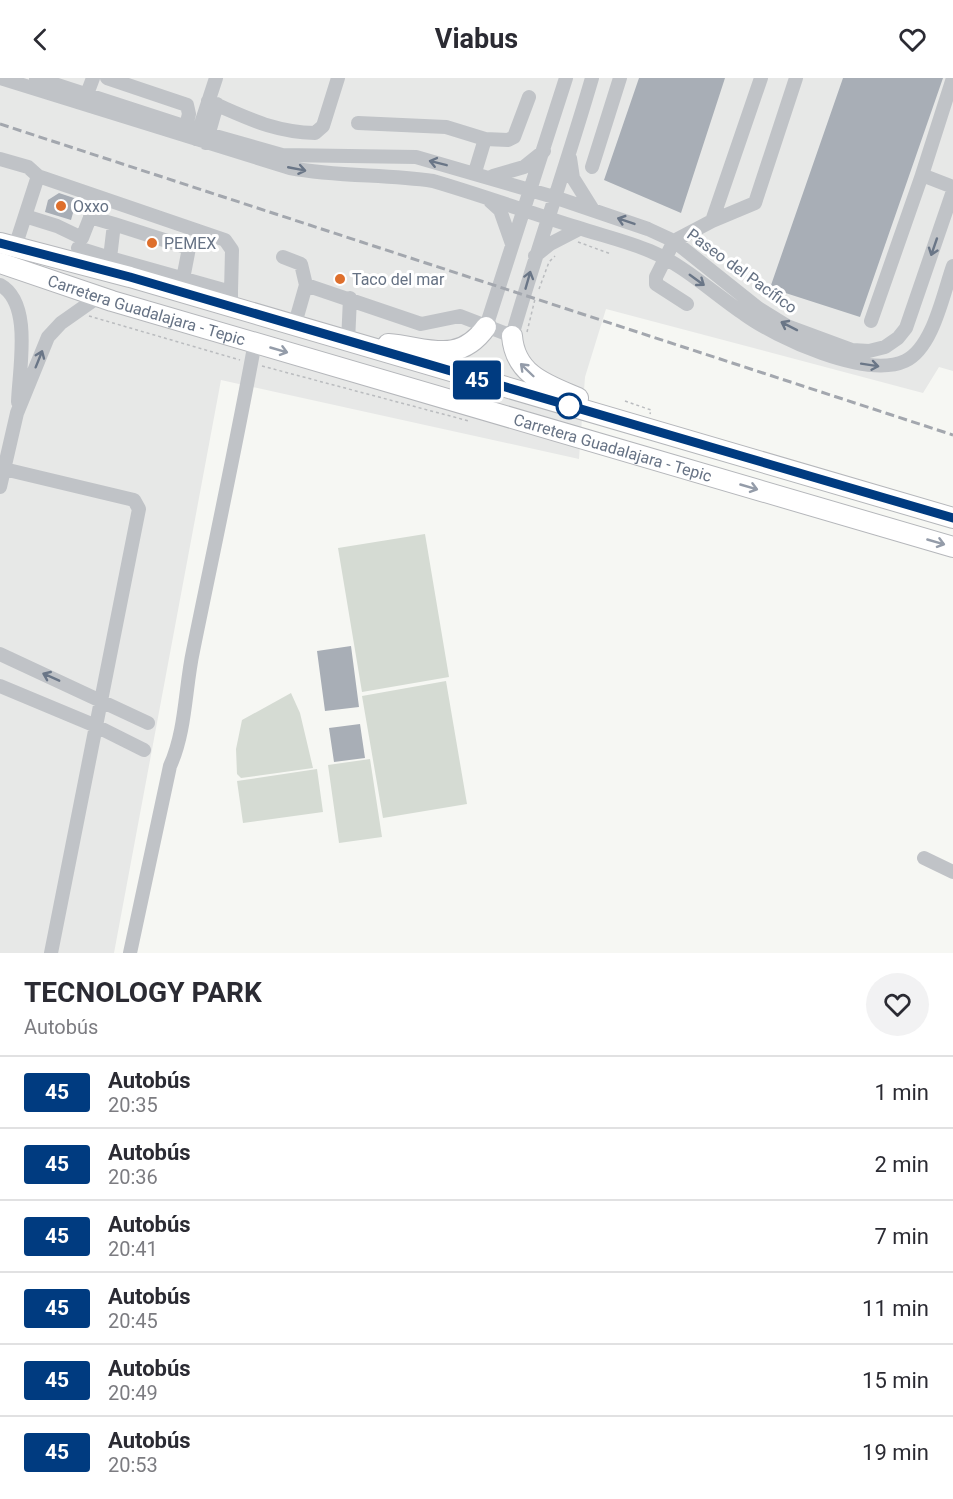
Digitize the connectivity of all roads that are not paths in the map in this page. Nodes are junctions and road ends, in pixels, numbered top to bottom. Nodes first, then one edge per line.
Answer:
1 (0, 78) edge
2 (93, 78) edge
3 (107, 78) edge
4 (216, 78) edge
5 (338, 78) edge
6 (566, 78) edge
7 (592, 78) edge
8 (620, 78) edge
9 (761, 78) edge
10 (796, 78) edge
11 (952, 78) edge
12 (40, 83) edge
13 (124, 84) junction
14 (530, 97) dead end
15 (85, 100) junction
16 (212, 102) junction
17 (115, 110) junction
18 (358, 123) dead end
19 (196, 135) junction
20 (485, 139) junction
21 (544, 152) junction
22 (569, 155) junction
23 (0, 159) edge
24 (592, 167) dead end
25 (475, 172) junction
26 (922, 175) junction
27 (38, 176) junction
28 (491, 177) junction
29 (532, 189) junction
30 (953, 193) edge
31 (98, 197) junction
32 (486, 197) junction
33 (554, 197) junction
34 (525, 210) junction
35 (593, 210) junction
36 (25, 216) junction
37 (90, 217) junction
38 (547, 218) junction
39 (712, 221) junction
40 (114, 224) junction
41 (191, 229) junction
42 (579, 229) junction
43 (653, 232) junction
44 (514, 239) junction
45 (539, 240) junction
46 (8, 241) edge
47 (674, 241) junction
48 (189, 248) junction
49 (77, 249) junction
50 (644, 249) junction
51 (689, 250) junction
52 (535, 256) junction
53 (283, 257) dead end
54 (110, 258) junction
55 (665, 259) junction
56 (0, 263) edge
57 (953, 266) edge
58 (679, 267) junction
59 (0, 271) edge
60 (183, 279) junction
61 (0, 285) edge
62 (306, 285) junction
63 (90, 295) junction
64 (350, 298) junction
65 (231, 300) junction
66 (687, 304) dead end
67 (871, 321) dead end
68 (294, 327) junction
69 (486, 327) junction
70 (518, 339) junction
71 (255, 342) junction
72 (352, 343) junction
73 (885, 347) junction
74 (896, 364) junction
75 (17, 413) junction
76 (614, 419) junction
77 (4, 469) junction
78 (0, 487) edge
79 (953, 518) edge
80 (953, 547) edge
81 (0, 654) edge
82 (0, 686) edge
83 (102, 700) junction
84 (148, 723) dead end
85 (96, 726) junction
86 (144, 750) dead end
87 (924, 858) dead end
88 (953, 872) edge
89 (51, 953) edge
90 (130, 953) edge

1 - 12 street
2 - 15 street
3 - 13 street
4 - 16 street
5 - 16 street
6 - 21 street
7 - 22 street
8 - 24 street
9 - 39 street
10 - 39 street
11 - 26 street
12 - 15 street
13 - 17 street
13 - 19 street
14 - 20 street
15 - 17 street
16 - 19 street
17 - 19 street
18 - 20 street
25 -> 19 street
19 -> 32 street
20 - 25 street
21 - 28 street
21 - 29 street
22 - 33 street
22 - 35 street
23 - 27 street
25 - 28 street
26 - 30 street
26 - 67 street
27 - 31 street
27 - 36 street
28 - 29 street
29 - 33 street
29 - 34 street
30 -> 73 street
31 - 37 street
31 - 41 street
32 - 34 street
32 - 44 street
33 - 35 street, Paseo del Pacífico
33 - 38 street
34 - 38 street, Paseo del Pacífico
34 - 44 street
43 -> 35 street, Paseo del Pacífico
36 - 46 street
36 - 49 street
37 - 40 street
37 - 49 street
38 - 42 street, Paseo del Pacífico
38 - 45 street
39 - 47 street
40 - 48 street
40 - 54 street
41 - 48 street
41 - 65 street
42 - 50 street, Paseo del Pacífico
42 - 52 street
43 - 47 street, Paseo del Pacífico
43 - 50 street
44 - 45 street
44 - 69 street
45 - 52 street
46 - 49 highway, Carretera Guadalajara - Tepic
47 - 51 street, Paseo del Pacífico
47 - 55 street
48 - 60 street
49 - 54 street
49 - 65 highway, Carretera Guadalajara - Tepic
50 - 55 street, Paseo del Pacífico
51 - 58 street
73 -> 51 street, Paseo del Pacífico
70 -> 52 street
53 - 62 street
54 - 60 street
55 - 58 street, Paseo del Pacífico
55 - 66 street
56 - 63 highway, Carretera Guadalajara - Tepic
57 - 74 street, Paseo del Pacífico
58 -> 74 street, Paseo del Pacífico
59 - 63 highway
60 - 65 street
61 - 75 street
62 - 64 street
62 - 68 street
63 - 71 highway, Carretera Guadalajara - Tepic
75 -> 63 street
64 - 69 street
64 - 72 street
65 - 68 highway, Carretera Guadalajara - Tepic
68 - 72 highway, Carretera Guadalajara - Tepic
69 - 70 street
69 - 72 highway
76 -> 70 highway
71 -> 80 highway, Carretera Guadalajara - Tepic
71 - 90 street
72 - 76 highway, Carretera Guadalajara - Tepic
73 - 74 street
75 - 77 street
76 - 79 highway, Carretera Guadalajara - Tepic
77 - 78 street
77 - 83 street
83 -> 81 street
82 - 85 street
83 - 84 street
83 - 85 street
85 - 86 street
85 - 89 street
87 - 88 street

